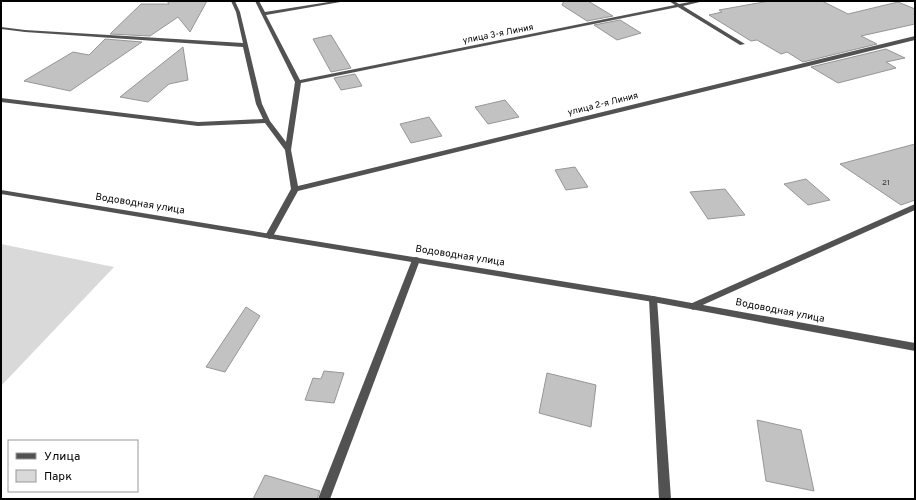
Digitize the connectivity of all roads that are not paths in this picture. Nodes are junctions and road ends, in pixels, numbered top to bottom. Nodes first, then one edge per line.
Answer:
1 (233, 1) edge
2 (257, 1) edge
3 (344, 1) edge
4 (671, 1) edge
5 (702, 1) edge
6 (678, 6) junction
7 (263, 14) junction
8 (1, 28) edge
9 (915, 38) edge
10 (742, 44) dead end
11 (244, 45) junction
12 (298, 82) junction
13 (1, 100) edge
14 (267, 121) junction
15 (288, 150) junction
16 (295, 189) junction
17 (1, 192) edge
18 (915, 207) edge
19 (269, 236) junction
20 (416, 260) junction
21 (653, 299) junction
22 (693, 306) junction
23 (915, 347) edge
24 (324, 499) edge
25 (665, 499) edge

1 - 11 street
2 - 7 street
3 - 7 street
4 - 6 street
5 - 6 street, улица 3-я Линия
6 - 10 street
6 - 12 street, улица 3-я Линия
7 - 12 street
8 - 11 street
9 - 16 street, улица 2-я Линия
11 - 14 street
12 - 15 street
13 - 14 street
14 - 15 street
15 - 16 street
16 - 19 street
17 - 19 street, Водоводная улица
18 - 22 street
19 - 20 street, Водоводная улица
20 - 21 street, Водоводная улица
20 - 24 street
21 - 22 street, Водоводная улица
21 - 25 street
22 - 23 street, Водоводная улица

